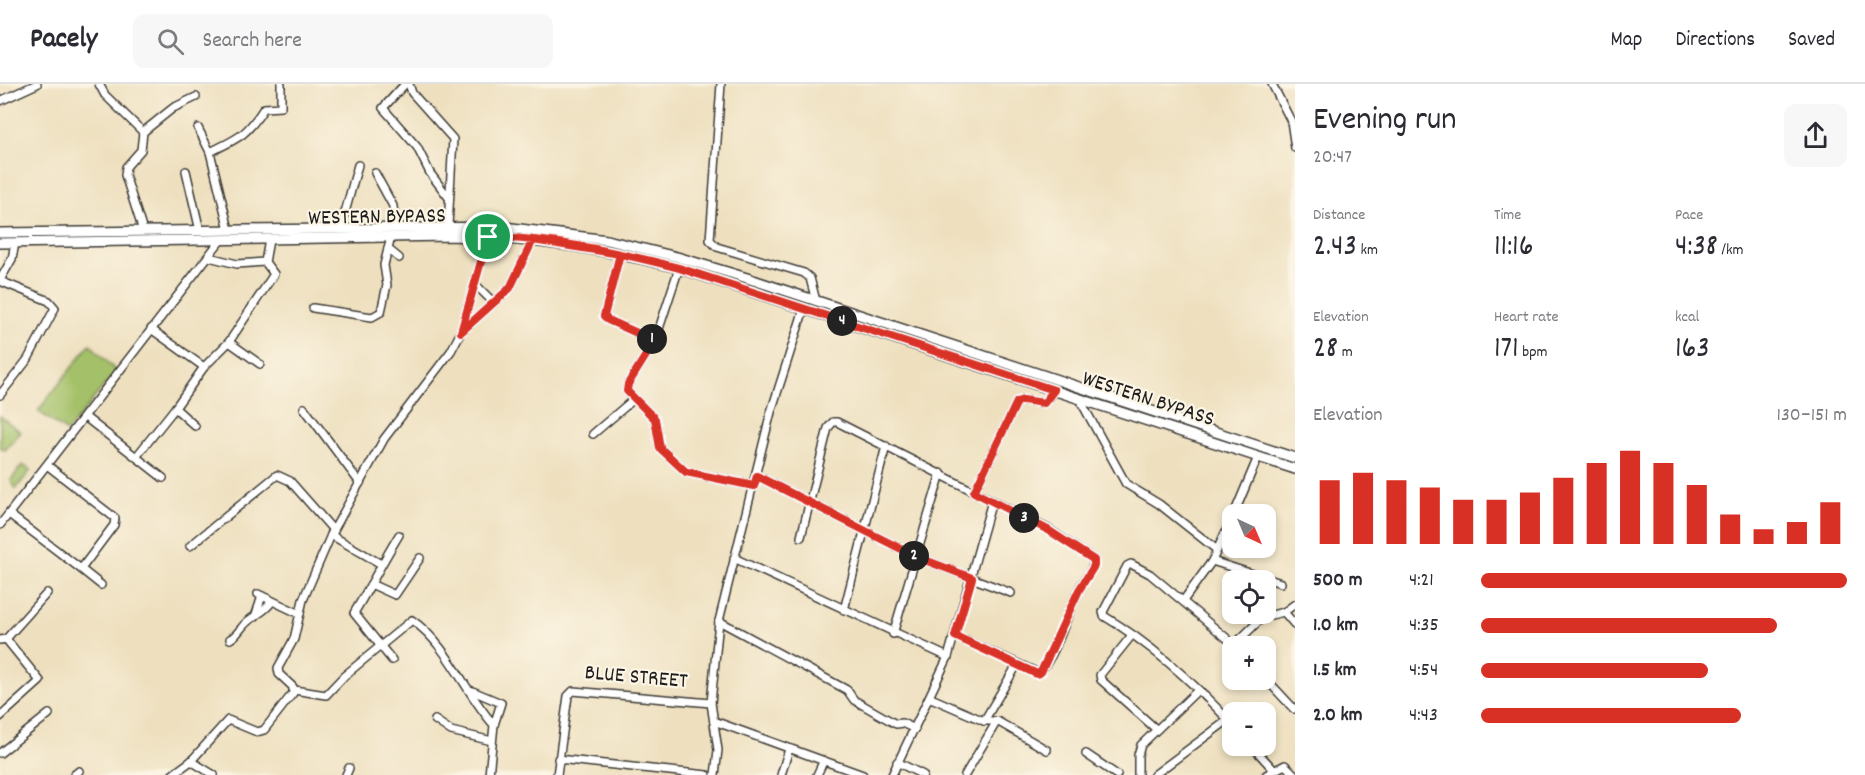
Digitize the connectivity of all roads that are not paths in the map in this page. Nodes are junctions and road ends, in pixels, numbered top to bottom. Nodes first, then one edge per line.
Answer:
1 (36, 84) edge
2 (99, 84) edge
3 (281, 84) edge
4 (407, 84) edge
5 (721, 84) edge
6 (1272, 84) edge
7 (196, 97) dead end
8 (0, 101) edge
9 (198, 128) dead end
10 (143, 132) junction
11 (1295, 148) edge
12 (210, 153) junction
13 (358, 165) dead end
14 (186, 171) dead end
15 (375, 173) dead end
16 (449, 198) junction
17 (395, 226) junction
18 (448, 226) junction
19 (341, 227) junction
20 (326, 228) junction
21 (229, 230) junction
22 (142, 231) junction
23 (200, 231) junction
24 (0, 233) edge
25 (390, 237) junction
26 (488, 237) junction
27 (326, 238) junction
28 (269, 240) junction
29 (533, 240) junction
30 (220, 241) junction
31 (0, 243) edge
32 (15, 243) junction
33 (388, 249) junction
34 (620, 254) junction
35 (209, 257) junction
36 (399, 258) dead end
37 (265, 262) junction
38 (679, 268) junction
39 (0, 281) edge
40 (475, 284) junction
41 (816, 301) junction
42 (494, 303) junction
43 (313, 308) dead end
44 (804, 309) junction
45 (151, 329) junction
46 (461, 332) junction
47 (655, 341) junction
48 (229, 342) junction
49 (260, 364) dead end
50 (204, 367) junction
51 (1054, 390) junction
52 (0, 395) edge
53 (1078, 398) junction
54 (634, 399) junction
55 (175, 408) junction
56 (304, 408) dead end
57 (85, 417) junction
58 (195, 426) dead end
59 (592, 434) dead end
60 (886, 446) junction
61 (136, 457) junction
62 (1258, 457) junction
63 (1295, 458) edge
64 (47, 465) junction
65 (1295, 469) edge
66 (941, 473) junction
67 (757, 476) junction
68 (163, 478) dead end
69 (360, 483) junction
70 (754, 486) junction
71 (974, 492) junction
72 (992, 501) junction
73 (811, 502) junction
74 (1238, 504) edge
75 (9, 514) junction
76 (0, 525) edge
77 (866, 530) junction
78 (332, 533) junction
79 (399, 535) dead end
80 (801, 537) dead end
81 (1222, 539) edge
82 (190, 546) dead end
83 (1217, 550) junction
84 (917, 557) junction
85 (420, 558) dead end
86 (734, 558) junction
87 (1212, 561) junction
88 (381, 564) junction
89 (81, 569) junction
90 (972, 578) junction
91 (1281, 583) dead end
92 (101, 585) dead end
93 (373, 585) junction
94 (47, 593) dead end
95 (1011, 593) dead end
96 (272, 601) junction
97 (1183, 601) junction
98 (1295, 604) edge
99 (844, 610) junction
100 (1284, 612) junction
101 (300, 614) junction
102 (255, 617) junction
103 (719, 621) junction
104 (1295, 625) edge
105 (893, 634) junction
106 (1132, 635) junction
107 (955, 636) junction
108 (1223, 636) edge
109 (1245, 636) edge
110 (230, 639) dead end
111 (3, 640) edge
112 (380, 646) junction
113 (948, 657) junction
114 (392, 660) dead end
115 (1017, 665) junction
116 (294, 690) junction
117 (470, 690) junction
118 (1198, 690) junction
119 (1276, 690) edge
120 (931, 698) junction
121 (711, 703) junction
122 (1294, 709) edge
123 (49, 714) dead end
124 (1222, 715) edge
125 (0, 717) edge
126 (435, 720) dead end
127 (714, 721) junction
128 (984, 721) junction
129 (997, 721) junction
130 (494, 725) junction
131 (1222, 728) edge
132 (915, 729) junction
133 (1156, 729) junction
134 (492, 741) junction
135 (789, 749) junction
136 (1047, 750) dead end
137 (0, 753) edge
138 (1086, 754) dead end
139 (1261, 756) edge
140 (558, 759) junction
141 (191, 761) junction
142 (823, 762) junction
143 (897, 762) junction
144 (1274, 770) junction
145 (172, 775) edge
146 (214, 775) edge
147 (489, 775) edge
148 (557, 775) edge
149 (707, 775) edge
150 (715, 775) edge
151 (781, 775) edge
152 (817, 775) edge
153 (862, 775) edge
154 (892, 775) edge
155 (923, 775) edge
156 (965, 775) edge
157 (1117, 775) edge
158 (1138, 775) edge
159 (1154, 775) edge
160 (1266, 775) edge
161 (1294, 775) edge

1 - 8 street
2 - 10 street
3 - 12 street
4 - 16 street
4 - 16 street
5 - 41 street
6 - 11 street
7 - 10 street
9 - 12 street
10 - 22 street
12 - 21 street
13 - 19 street
14 - 23 street
15 - 17 street
16 - 18 street
17 - 18 main road, WESTERN BYPASS
17 - 19 main road, WESTERN BYPASS
18 - 41 main road, WESTERN BYPASS
19 - 20 main road, WESTERN BYPASS
20 - 21 main road, WESTERN BYPASS
20 - 27 main road
21 - 23 main road, WESTERN BYPASS
22 - 23 main road, WESTERN BYPASS
22 - 24 main road, WESTERN BYPASS
25 - 26 main road, WESTERN BYPASS
25 - 27 main road, WESTERN BYPASS
25 - 33 street
26 - 29 main road, WESTERN BYPASS
26 - 40 street
27 - 28 main road, WESTERN BYPASS
28 - 30 main road, WESTERN BYPASS
28 - 37 street
29 - 34 main road, WESTERN BYPASS
29 - 42 street
30 - 32 main road, WESTERN BYPASS
30 - 35 street
31 - 32 main road, WESTERN BYPASS
32 - 39 street
33 - 36 street
33 - 43 street
34 - 38 main road, WESTERN BYPASS
34 - 47 street
35 - 37 street
35 - 45 street
37 - 48 street
38 - 44 main road, WESTERN BYPASS
38 - 47 street
39 - 52 street
40 - 42 street
40 - 46 street
41 - 63 main road, WESTERN BYPASS
42 - 46 street
44 - 51 main road, WESTERN BYPASS
44 - 67 street
45 - 50 street
45 - 57 street
46 - 69 street
47 - 54 street
48 - 49 street
48 - 50 street
50 - 55 street
51 - 53 main road, WESTERN BYPASS
51 - 71 street
53 - 62 main road, WESTERN BYPASS
53 - 83 street
54 - 59 street
54 - 70 street
55 - 58 street
55 - 61 street
56 - 69 street
57 - 61 street
57 - 64 street
60 - 66 street
60 - 73 street
60 - 77 street
61 - 68 street
62 - 65 main road, WESTERN BYPASS
62 - 74 street
64 - 75 street
64 - 89 street
66 - 71 street
66 - 84 street
67 - 70 street
67 - 73 street
69 - 78 street
70 - 86 street
71 - 72 street
72 - 90 street
72 - 115 street
73 - 77 street
73 - 80 street
75 - 76 street
75 - 89 street
77 - 84 street
77 - 99 street
78 - 82 street
78 - 88 street
78 - 101 street
79 - 88 street
81 - 83 street
83 - 87 street
84 - 90 street
84 - 105 street
85 - 93 street
86 - 99 street
86 - 103 street
87 - 91 street
87 - 97 street
88 - 93 street
89 - 92 street
90 - 95 street
90 - 107 street
93 - 112 street
94 - 111 street
96 - 101 street
96 - 102 street
96 - 102 street
97 - 106 street
97 - 108 street
98 - 100 street
99 - 105 street
100 - 104 street
100 - 109 street
101 - 116 street
102 - 110 street
103 - 121 street
103 - 132 street
105 - 113 street
106 - 118 street
106 - 133 street
107 - 113 street
107 - 115 street
111 - 125 street
112 - 114 street
112 - 116 street
112 - 117 street
113 - 120 street
115 - 128 street
116 - 141 street
117 - 130 street
117 - 130 street
118 - 124 street
118 - 133 street
119 - 122 street
120 - 128 street
120 - 132 street
121 - 127 street
121 - 140 street, BLUE STREET
123 - 137 street
126 - 134 street
127 - 135 street
127 - 150 street
128 - 129 street
129 - 136 street
129 - 156 street
130 - 134 street
131 - 159 street
132 - 143 street
133 - 158 street
134 - 147 street
135 - 142 street
135 - 151 street
138 - 157 street
139 - 144 street
140 - 148 street, BLUE STREET
140 - 149 street
141 - 145 street
141 - 146 street
142 - 152 street
142 - 153 street
143 - 154 street
143 - 155 street
144 - 160 street
144 - 161 street

